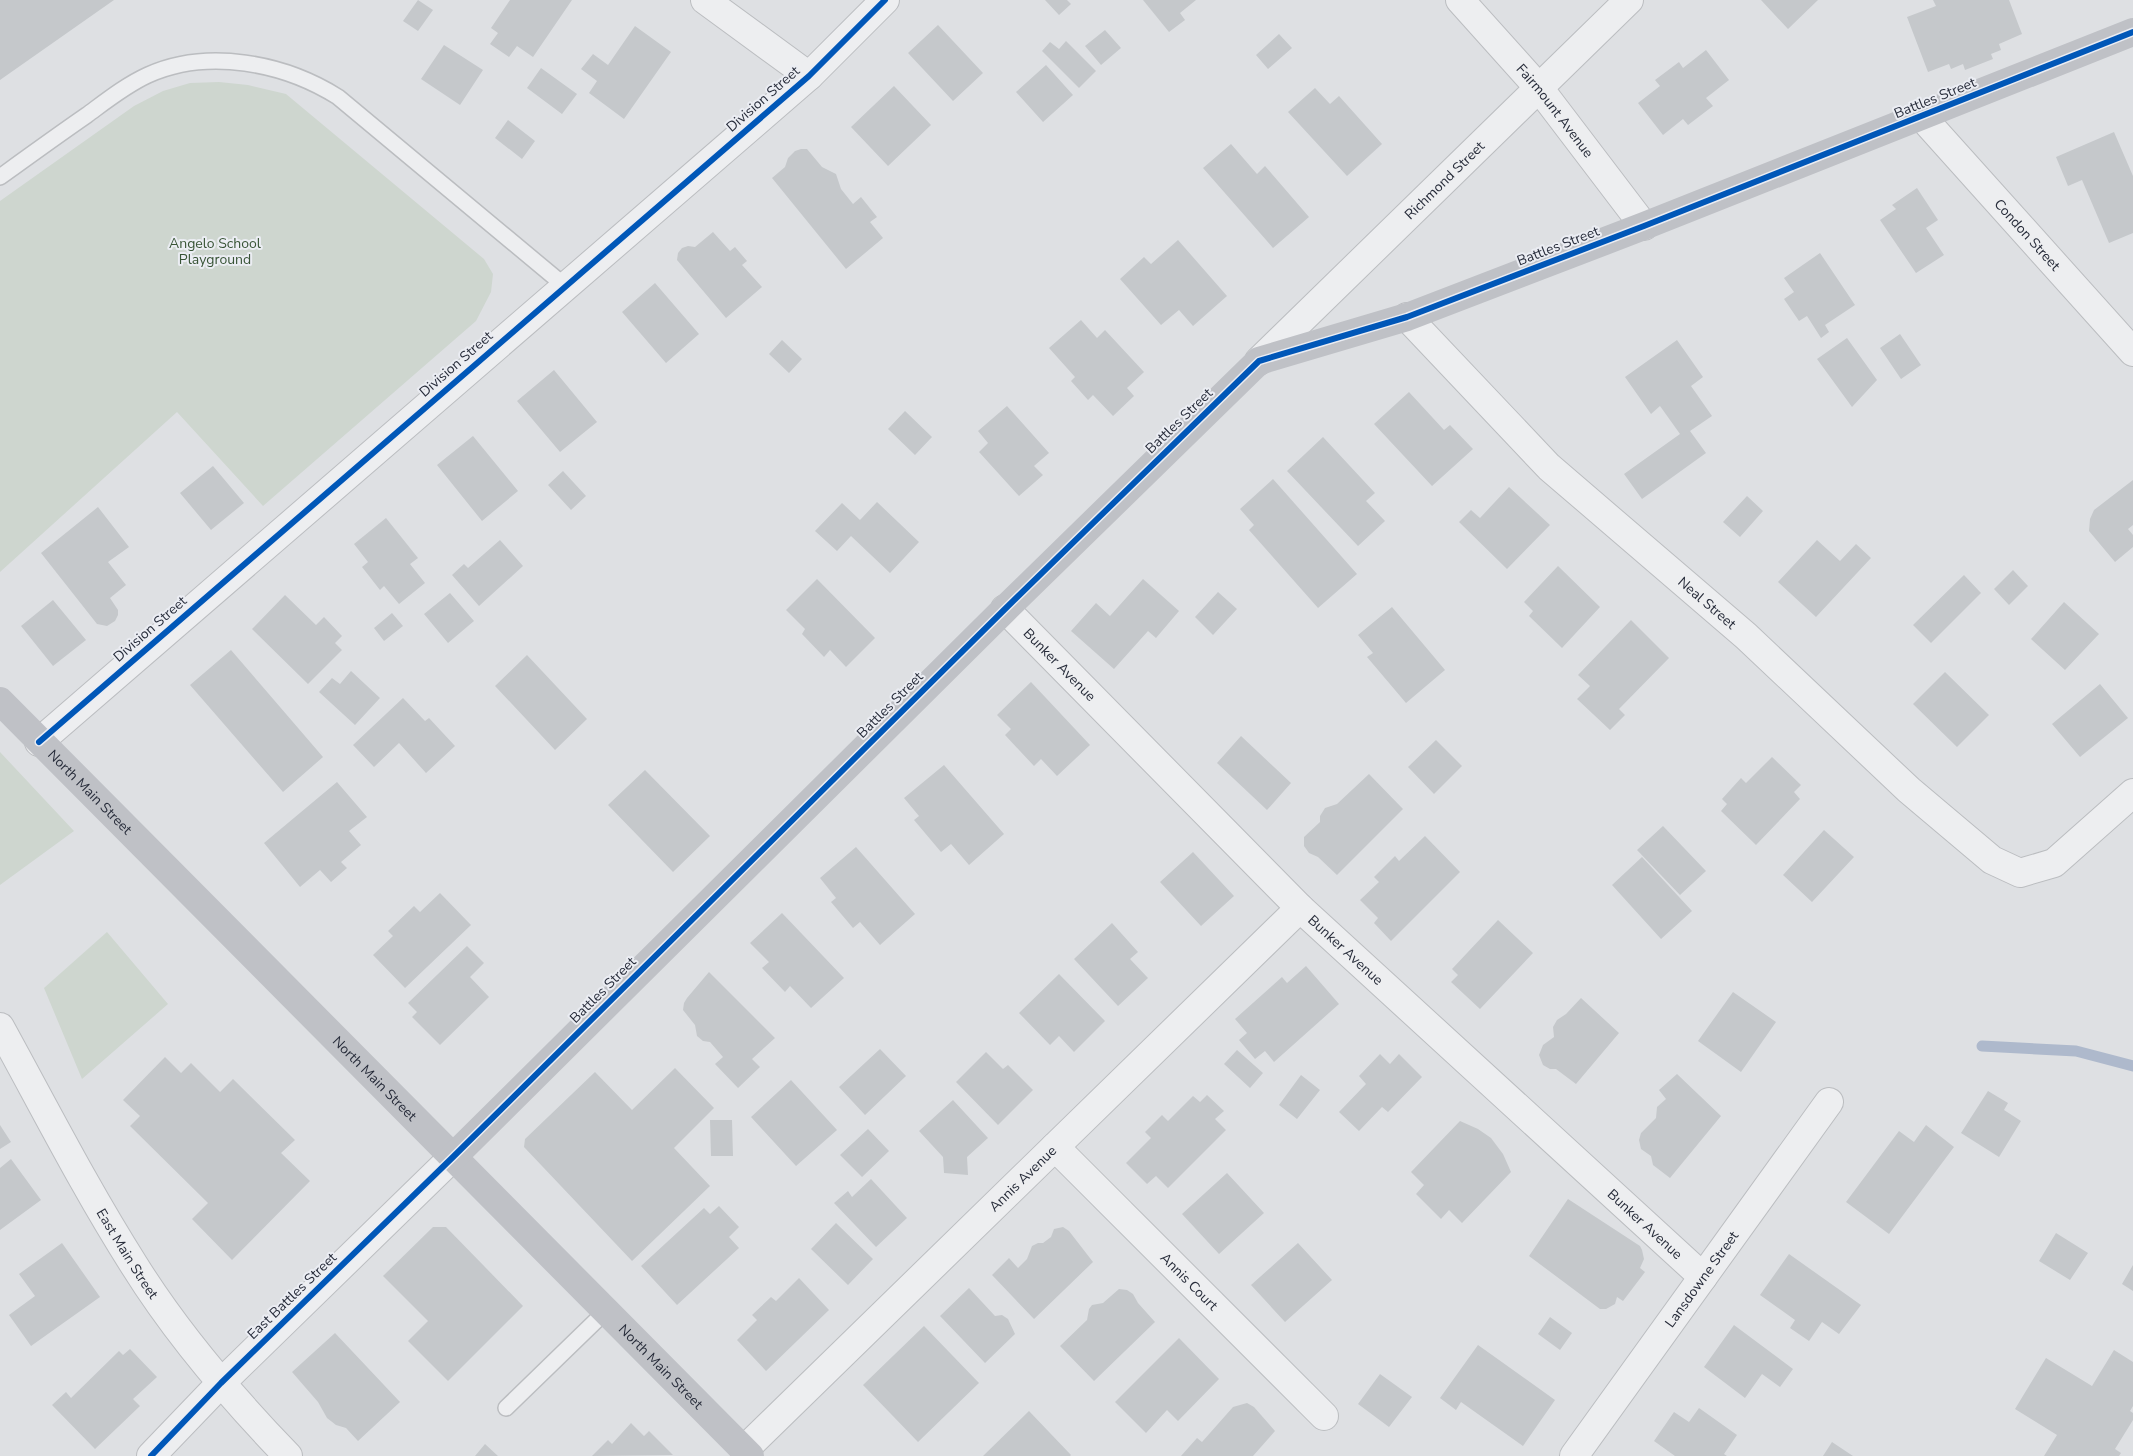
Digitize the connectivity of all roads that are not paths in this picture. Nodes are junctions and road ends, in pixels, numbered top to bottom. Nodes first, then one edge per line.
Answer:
1 (705, 0) edge
2 (885, 0) edge
3 (1460, 0) edge
4 (1629, 0) edge
5 (2133, 32) edge
6 (809, 76) junction
7 (1538, 88) junction
8 (1922, 116) junction
9 (0, 177) edge
10 (1644, 226) junction
11 (565, 286) junction
12 (1406, 317) junction
13 (2133, 352) edge
14 (1259, 361) junction
15 (1005, 609) junction
16 (0, 701) edge
17 (39, 742) junction
18 (2133, 793) edge
19 (1300, 908) junction
20 (0, 1027) edge
21 (1829, 1102) dead end
22 (1055, 1147) junction
23 (453, 1157) junction
24 (1703, 1277) junction
25 (606, 1311) junction
26 (221, 1383) junction
27 (506, 1408) dead end
28 (1324, 1416) dead end
29 (747, 1453) edge
30 (151, 1456) edge
31 (288, 1456) edge
32 (1574, 1456) edge

1 - 6 street
2 - 6 street, Division Street
3 - 7 street, Fairmount Avenue
4 - 7 street, Richmond Street
5 - 8 street, Battles Street
6 - 11 street, Division Street
7 - 10 street, Fairmount Avenue
7 - 14 street, Richmond Street
8 - 10 street, Battles Street
8 - 13 street, Condon Street
9 - 11 lane
10 - 12 street, Battles Street
11 - 17 street, Division Street
12 - 14 street, Battles Street
12 - 18 street, Neal Street
14 - 15 street, Battles Street
15 - 19 street, Bunker Avenue
15 - 23 street, Battles Street
16 - 17 street, North Main Street
17 - 23 street, North Main Street
19 - 22 street, Annis Avenue
19 - 24 street, Bunker Avenue
20 - 26 street, East Main Street
21 - 24 street, Lansdowne Street
22 - 28 street, Annis Court
22 - 29 street, Annis Avenue
23 - 25 street, North Main Street
23 - 26 street, East Battles Street
24 - 32 street, Lansdowne Street
25 - 27 lane
25 - 29 street, North Main Street
26 - 30 street, East Battles Street
26 - 31 street, East Main Street

